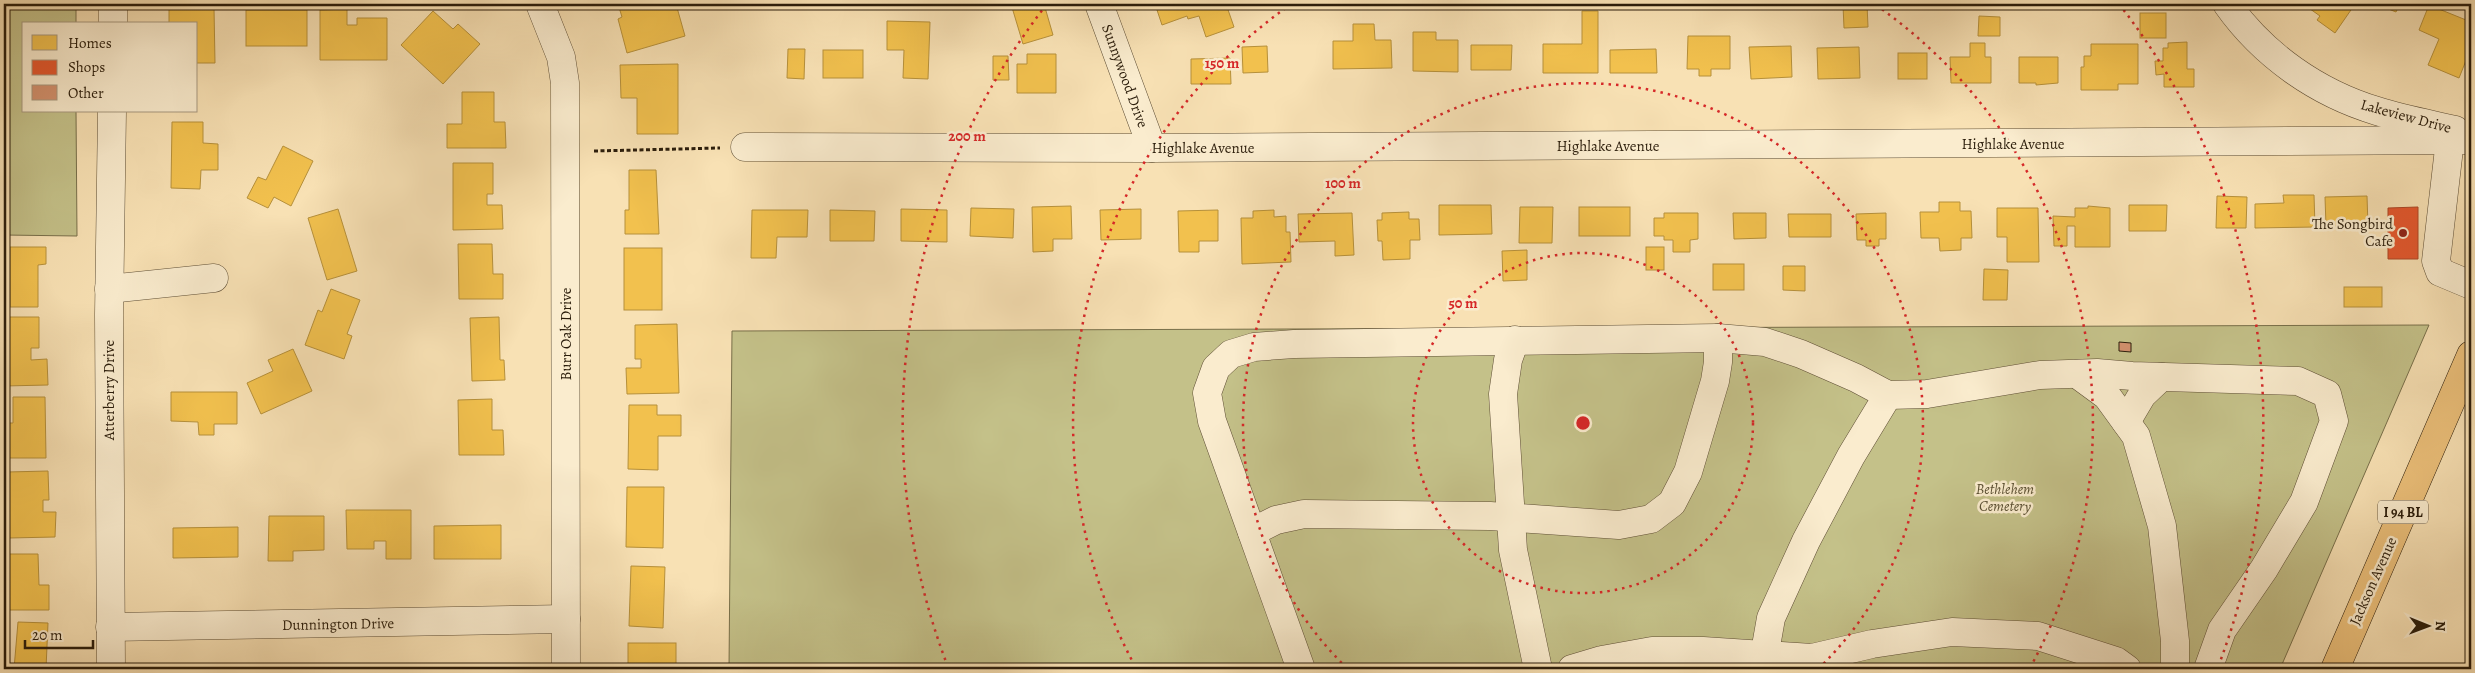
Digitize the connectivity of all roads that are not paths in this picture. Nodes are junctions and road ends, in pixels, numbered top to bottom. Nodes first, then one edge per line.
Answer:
1 (113, 4) edge
2 (540, 4) edge
3 (1099, 4) edge
4 (2227, 4) edge
5 (113, 22) edge
6 (112, 112) edge
7 (2464, 138) edge
8 (745, 147) road end
9 (1152, 148) junction
10 (214, 278) dead end
11 (2471, 285) edge
12 (109, 289) junction
13 (1718, 338) junction
14 (1515, 340) junction
15 (2471, 355) edge
16 (2077, 374) junction
17 (2161, 377) junction
18 (1888, 395) junction
19 (2126, 422) junction
20 (1510, 518) junction
21 (1252, 532) junction
22 (566, 619) junction
23 (110, 627) junction
24 (1763, 663) edge
25 (111, 669) edge
26 (566, 669) edge
27 (1301, 669) edge
28 (1538, 669) edge
29 (1572, 669) edge
30 (2127, 669) edge
31 (2175, 669) edge
32 (2208, 669) edge
33 (2334, 669) edge

1 - 5 street
2 - 22 street, Burr Oak Drive
3 - 9 street, Sunnywood Drive
4 - 7 street, Lakeview Drive
6 - 12 street, Atterberry Drive
7 - 9 street, Highlake Avenue
7 - 11 street
8 - 9 street, Highlake Avenue
10 - 12 street
12 - 23 street, Atterberry Drive
13 - 14 street
13 - 18 street
13 - 20 street
14 - 20 street
14 - 21 street
15 - 33 main road, Jackson Avenue / I 94 BL
16 - 17 street
16 - 18 street
16 - 19 street
17 - 19 street
17 - 32 street
18 - 24 street
19 - 31 street
20 - 21 street
20 - 28 street
21 - 27 street
22 - 23 street, Dunnington Drive
22 - 26 street, Burr Oak Drive
23 - 25 street, Atterberry Drive
24 - 29 street
24 - 30 street

